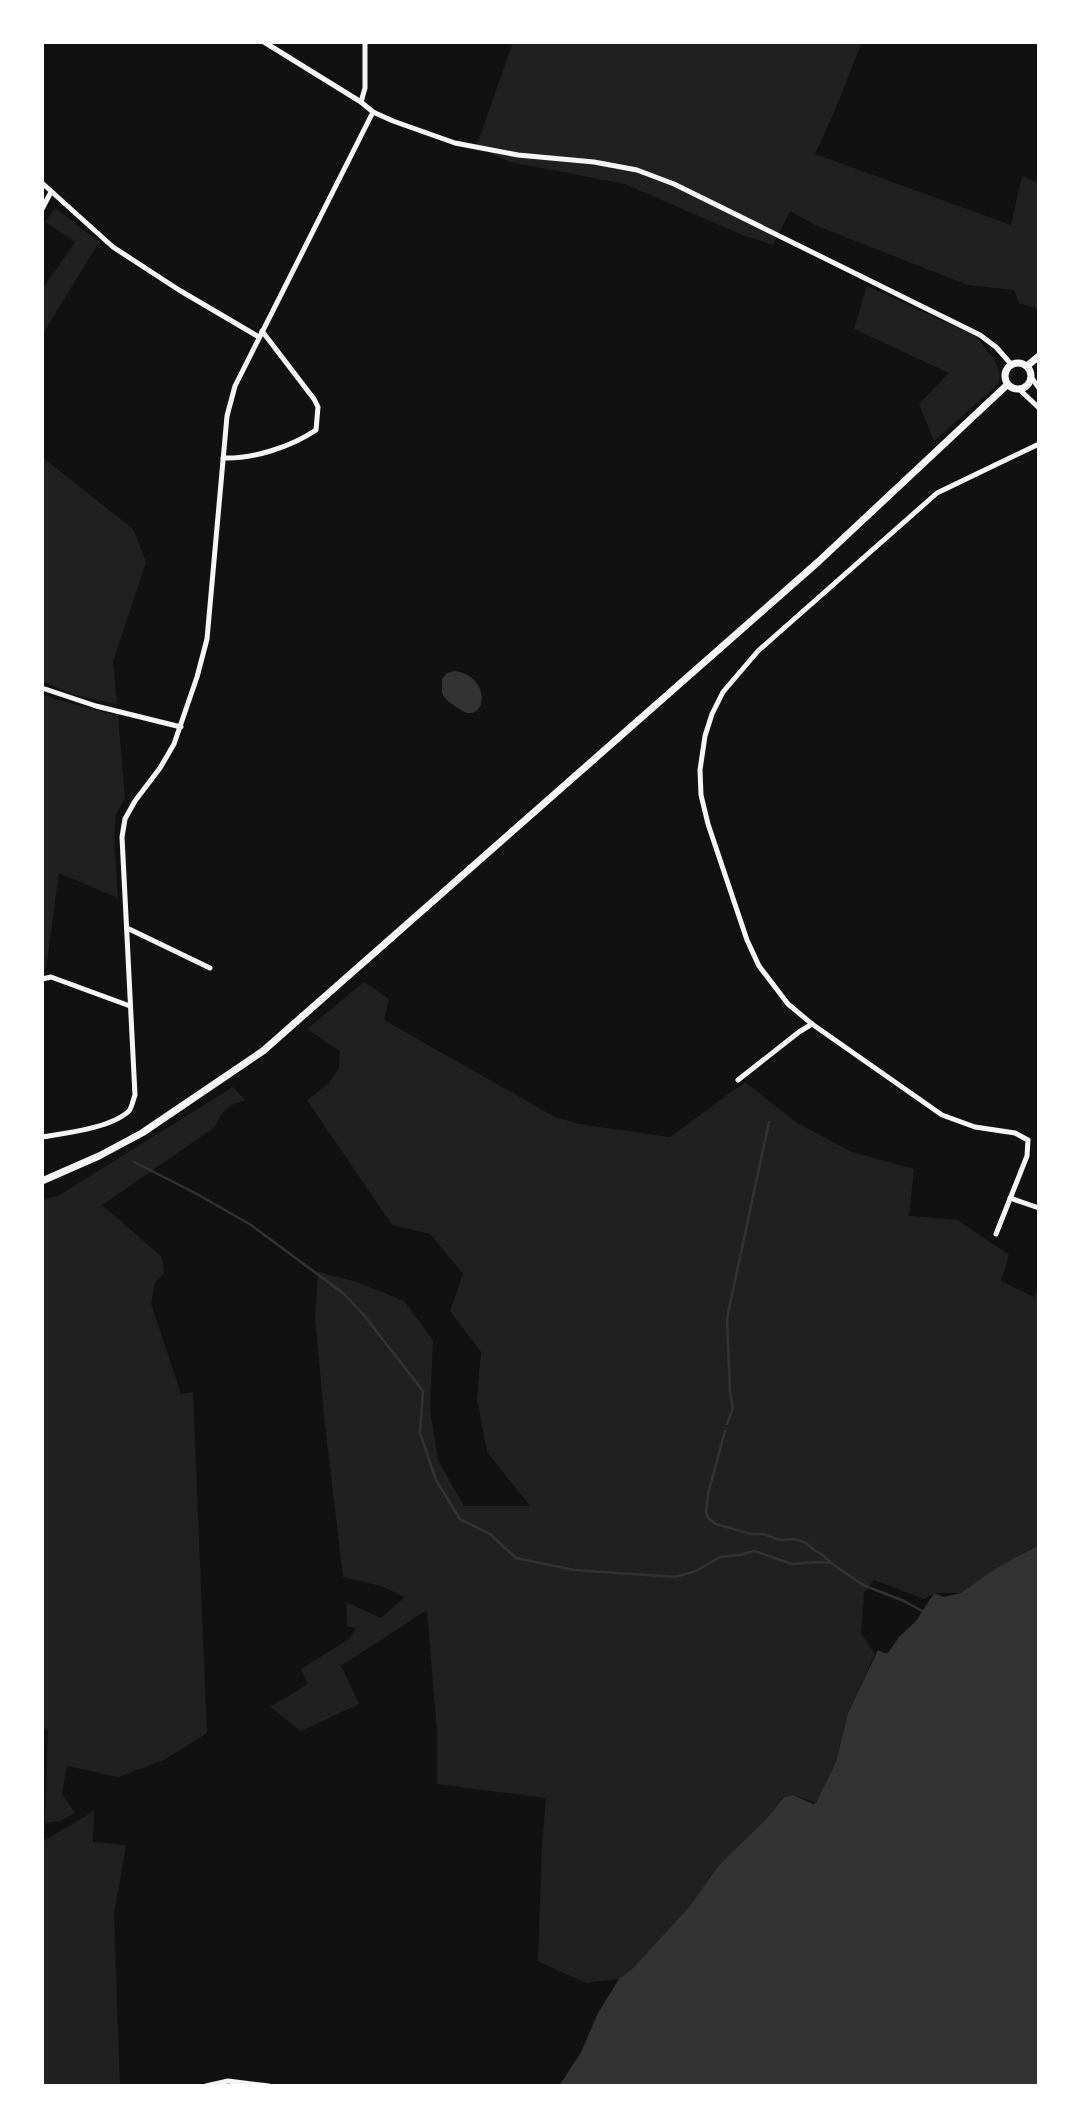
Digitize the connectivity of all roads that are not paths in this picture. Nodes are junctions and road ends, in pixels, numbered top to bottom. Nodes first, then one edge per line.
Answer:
1 (264, 42) edge
2 (365, 42) edge
3 (361, 102) junction
4 (373, 112) junction
5 (42, 183) edge
6 (51, 192) junction
7 (42, 209) edge
8 (261, 334) junction
9 (1039, 356) edge
10 (1011, 364) junction
11 (1027, 366) junction
12 (1031, 377) junction
13 (1007, 385) junction
14 (1039, 388) edge
15 (1018, 389) junction
16 (1039, 408) edge
17 (1038, 444) edge
18 (223, 458) junction
19 (42, 688) edge
20 (181, 727) junction
21 (127, 928) junction
22 (210, 968) dead end
23 (42, 979) edge
24 (130, 1006) junction
25 (812, 1024) junction
26 (738, 1080) dead end
27 (42, 1137) edge
28 (42, 1181) edge
29 (1010, 1198) junction
30 (1039, 1208) edge
31 (996, 1234) dead end
32 (206, 2086) edge
33 (269, 2086) edge

1 - 3 street
2 - 3 street
3 - 4 street
4 - 8 street
4 - 10 street
5 - 6 street
6 - 7 street
6 - 8 street
8 - 18 street
8 - 18 street
9 - 11 main road
10 - 11 main road
10 - 13 main road
11 - 12 main road
12 - 14 street
12 - 15 main road
13 - 15 main road
13 - 28 main road
15 - 16 street
17 - 25 street
18 - 20 street
19 - 20 street
20 - 21 street
21 - 22 street
21 - 24 street
23 - 24 street
24 - 27 street
25 - 26 street
25 - 29 street
29 - 30 street
29 - 31 street
32 - 33 street

